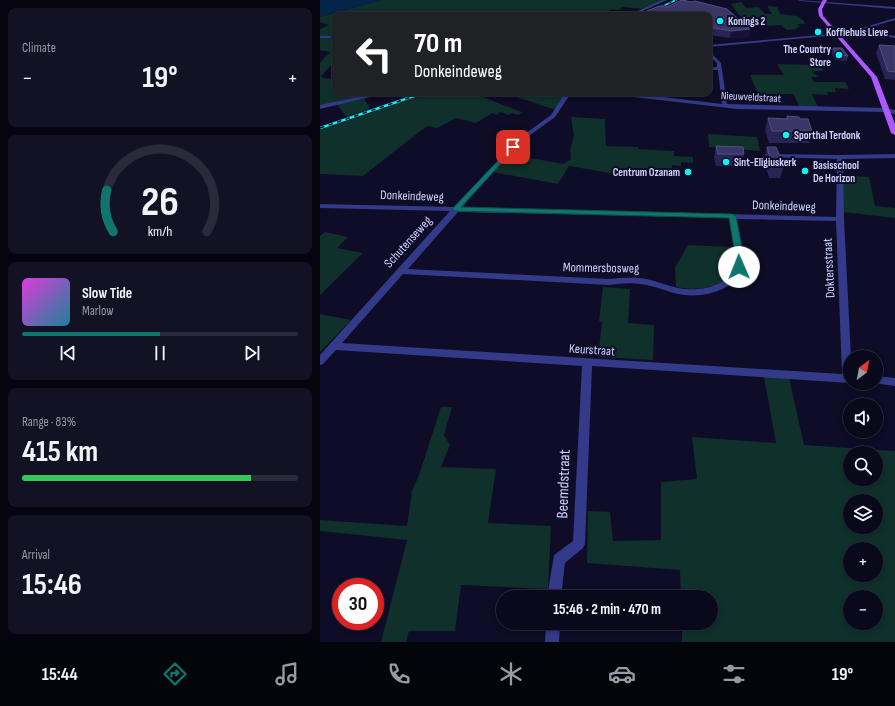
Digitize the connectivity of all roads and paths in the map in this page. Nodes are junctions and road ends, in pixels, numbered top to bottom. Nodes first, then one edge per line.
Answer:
1 (665, 0) edge
2 (800, 0) edge
3 (826, 1) edge
4 (895, 8) edge
5 (638, 12) edge
6 (895, 19) edge
7 (855, 30) junction
8 (836, 33) junction
9 (320, 37) edge
10 (332, 37) edge
11 (895, 37) edge
12 (712, 46) edge
13 (712, 55) edge
14 (720, 68) junction
15 (712, 69) edge
16 (370, 96) edge
17 (566, 96) edge
18 (641, 96) edge
19 (725, 106) junction
20 (320, 107) edge
21 (887, 110) junction
22 (895, 112) edge
23 (895, 133) edge
24 (766, 155) edge
25 (895, 156) edge
26 (840, 157) junction
27 (320, 206) edge
28 (455, 209) junction
29 (732, 216) junction
30 (840, 219) junction
31 (400, 271) junction
32 (334, 346) junction
33 (847, 350) edge
34 (320, 361) edge
35 (587, 363) junction
36 (843, 379) edge
37 (883, 381) edge
38 (895, 382) edge
39 (555, 590) edge
40 (553, 630) edge
41 (552, 642) edge

1 - 5 street
2 - 3 street
3 - 4 street
3 - 8 main road
6 - 7 street
7 - 8 street
7 - 11 street
8 - 12 street
8 - 21 main road
9 - 10 street
13 - 14 street
14 - 15 street
14 - 19 street
16 - 20 street
17 - 28 street, Schutenseweg
18 - 19 street, Nieuwveldstraat
19 - 21 street, Nieuwveldstraat
21 - 22 street, Nieuwveldstraat
21 - 23 main road
24 - 26 street
25 - 26 street
26 - 30 street, Doktersstraat
27 - 28 street, Donkeindeweg
28 - 29 street, Donkeindeweg
28 - 31 street, Schutenseweg
29 - 30 street, Donkeindeweg
29 - 31 street, Mommersbosweg
30 - 33 street, Doktersstraat
31 - 32 street, Schutenseweg
32 - 34 street, Schutenseweg
32 - 35 street, Keurstraat
35 - 36 street, Keurstraat
35 - 39 street, Beemdstraat
37 - 38 street
40 - 41 street

